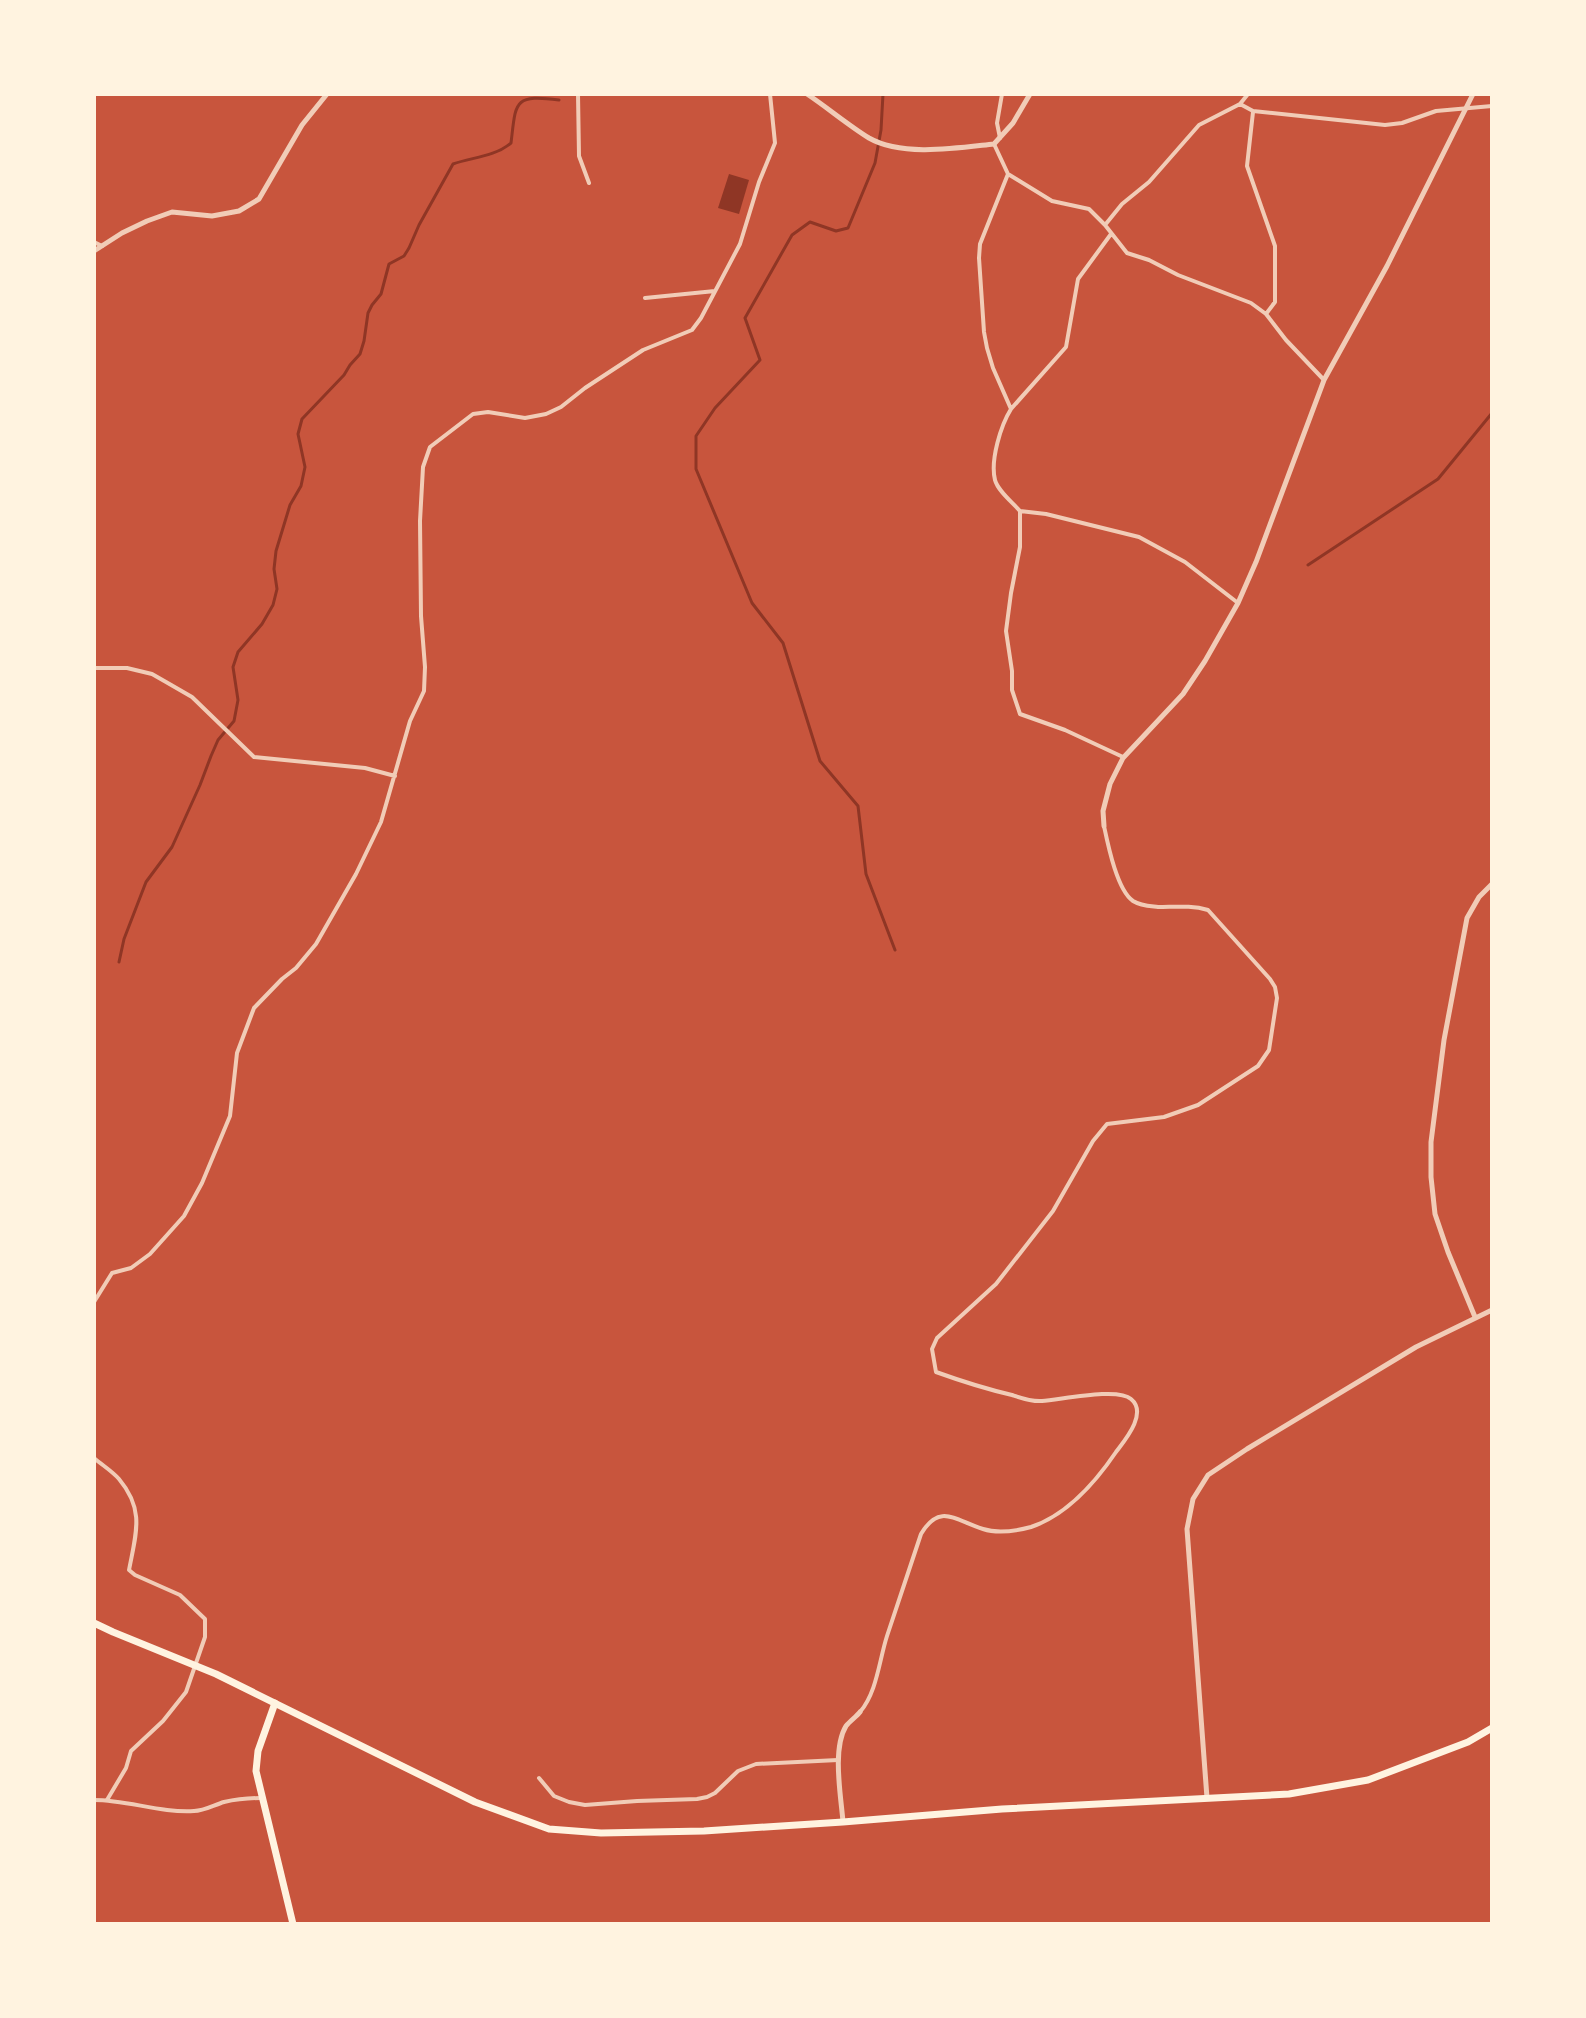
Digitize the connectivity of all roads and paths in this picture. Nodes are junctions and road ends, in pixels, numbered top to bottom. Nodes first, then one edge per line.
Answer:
1 (327, 94) edge
2 (578, 94) edge
3 (770, 94) edge
4 (807, 94) edge
5 (1002, 94) edge
6 (1030, 94) edge
7 (1248, 94) edge
8 (1473, 94) edge
9 (1240, 104) junction
10 (1492, 106) edge
11 (1467, 107) junction
12 (1253, 111) junction
13 (1000, 138) junction
14 (994, 144) junction
15 (1008, 174) junction
16 (589, 183) dead end
17 (1105, 225) junction
18 (1111, 234) junction
19 (94, 242) edge
20 (102, 246) junction
21 (94, 251) edge
22 (715, 291) junction
23 (645, 298) dead end
24 (1266, 314) junction
25 (1324, 380) junction
26 (1011, 409) junction
27 (1020, 511) junction
28 (1238, 603) junction
29 (94, 668) edge
30 (1123, 758) junction
31 (395, 776) junction
32 (1104, 826) joint
33 (1492, 884) edge
34 (94, 1302) edge
35 (1492, 1310) edge
36 (1475, 1317) junction
37 (94, 1458) edge
38 (94, 1623) edge
39 (275, 1703) junction
40 (860, 1712) joint
41 (1492, 1728) edge
42 (838, 1760) junction
43 (539, 1778) dead end
44 (261, 1798) junction
45 (1207, 1798) junction
46 (94, 1800) edge
47 (107, 1800) junction
48 (843, 1822) junction
49 (293, 1924) edge

1 - 20 street
2 - 16 street
3 - 22 street
4 - 14 street
5 - 13 street
6 - 13 street
7 - 9 street
8 - 11 street
9 - 12 street
9 - 17 street
10 - 11 street
11 - 12 street
11 - 25 street
12 - 24 street
13 - 14 street
14 - 15 street
15 - 17 street
15 - 26 street
17 - 18 street
18 - 24 street
18 - 26 street
19 - 20 street
20 - 21 street
22 - 23 street
22 - 31 street
24 - 25 street
25 - 28 street
26 - 27 street
27 - 28 street
27 - 30 street
28 - 30 street
29 - 31 street
30 - 32 street
31 - 34 street
32 - 40 street
33 - 36 street
35 - 36 street
36 - 45 street
37 - 47 street
38 - 39 main road
39 - 44 main road
39 - 48 main road
40 - 42 street
41 - 45 main road
42 - 43 street
42 - 48 street
44 - 47 street
44 - 49 main road
45 - 48 main road
46 - 47 street

